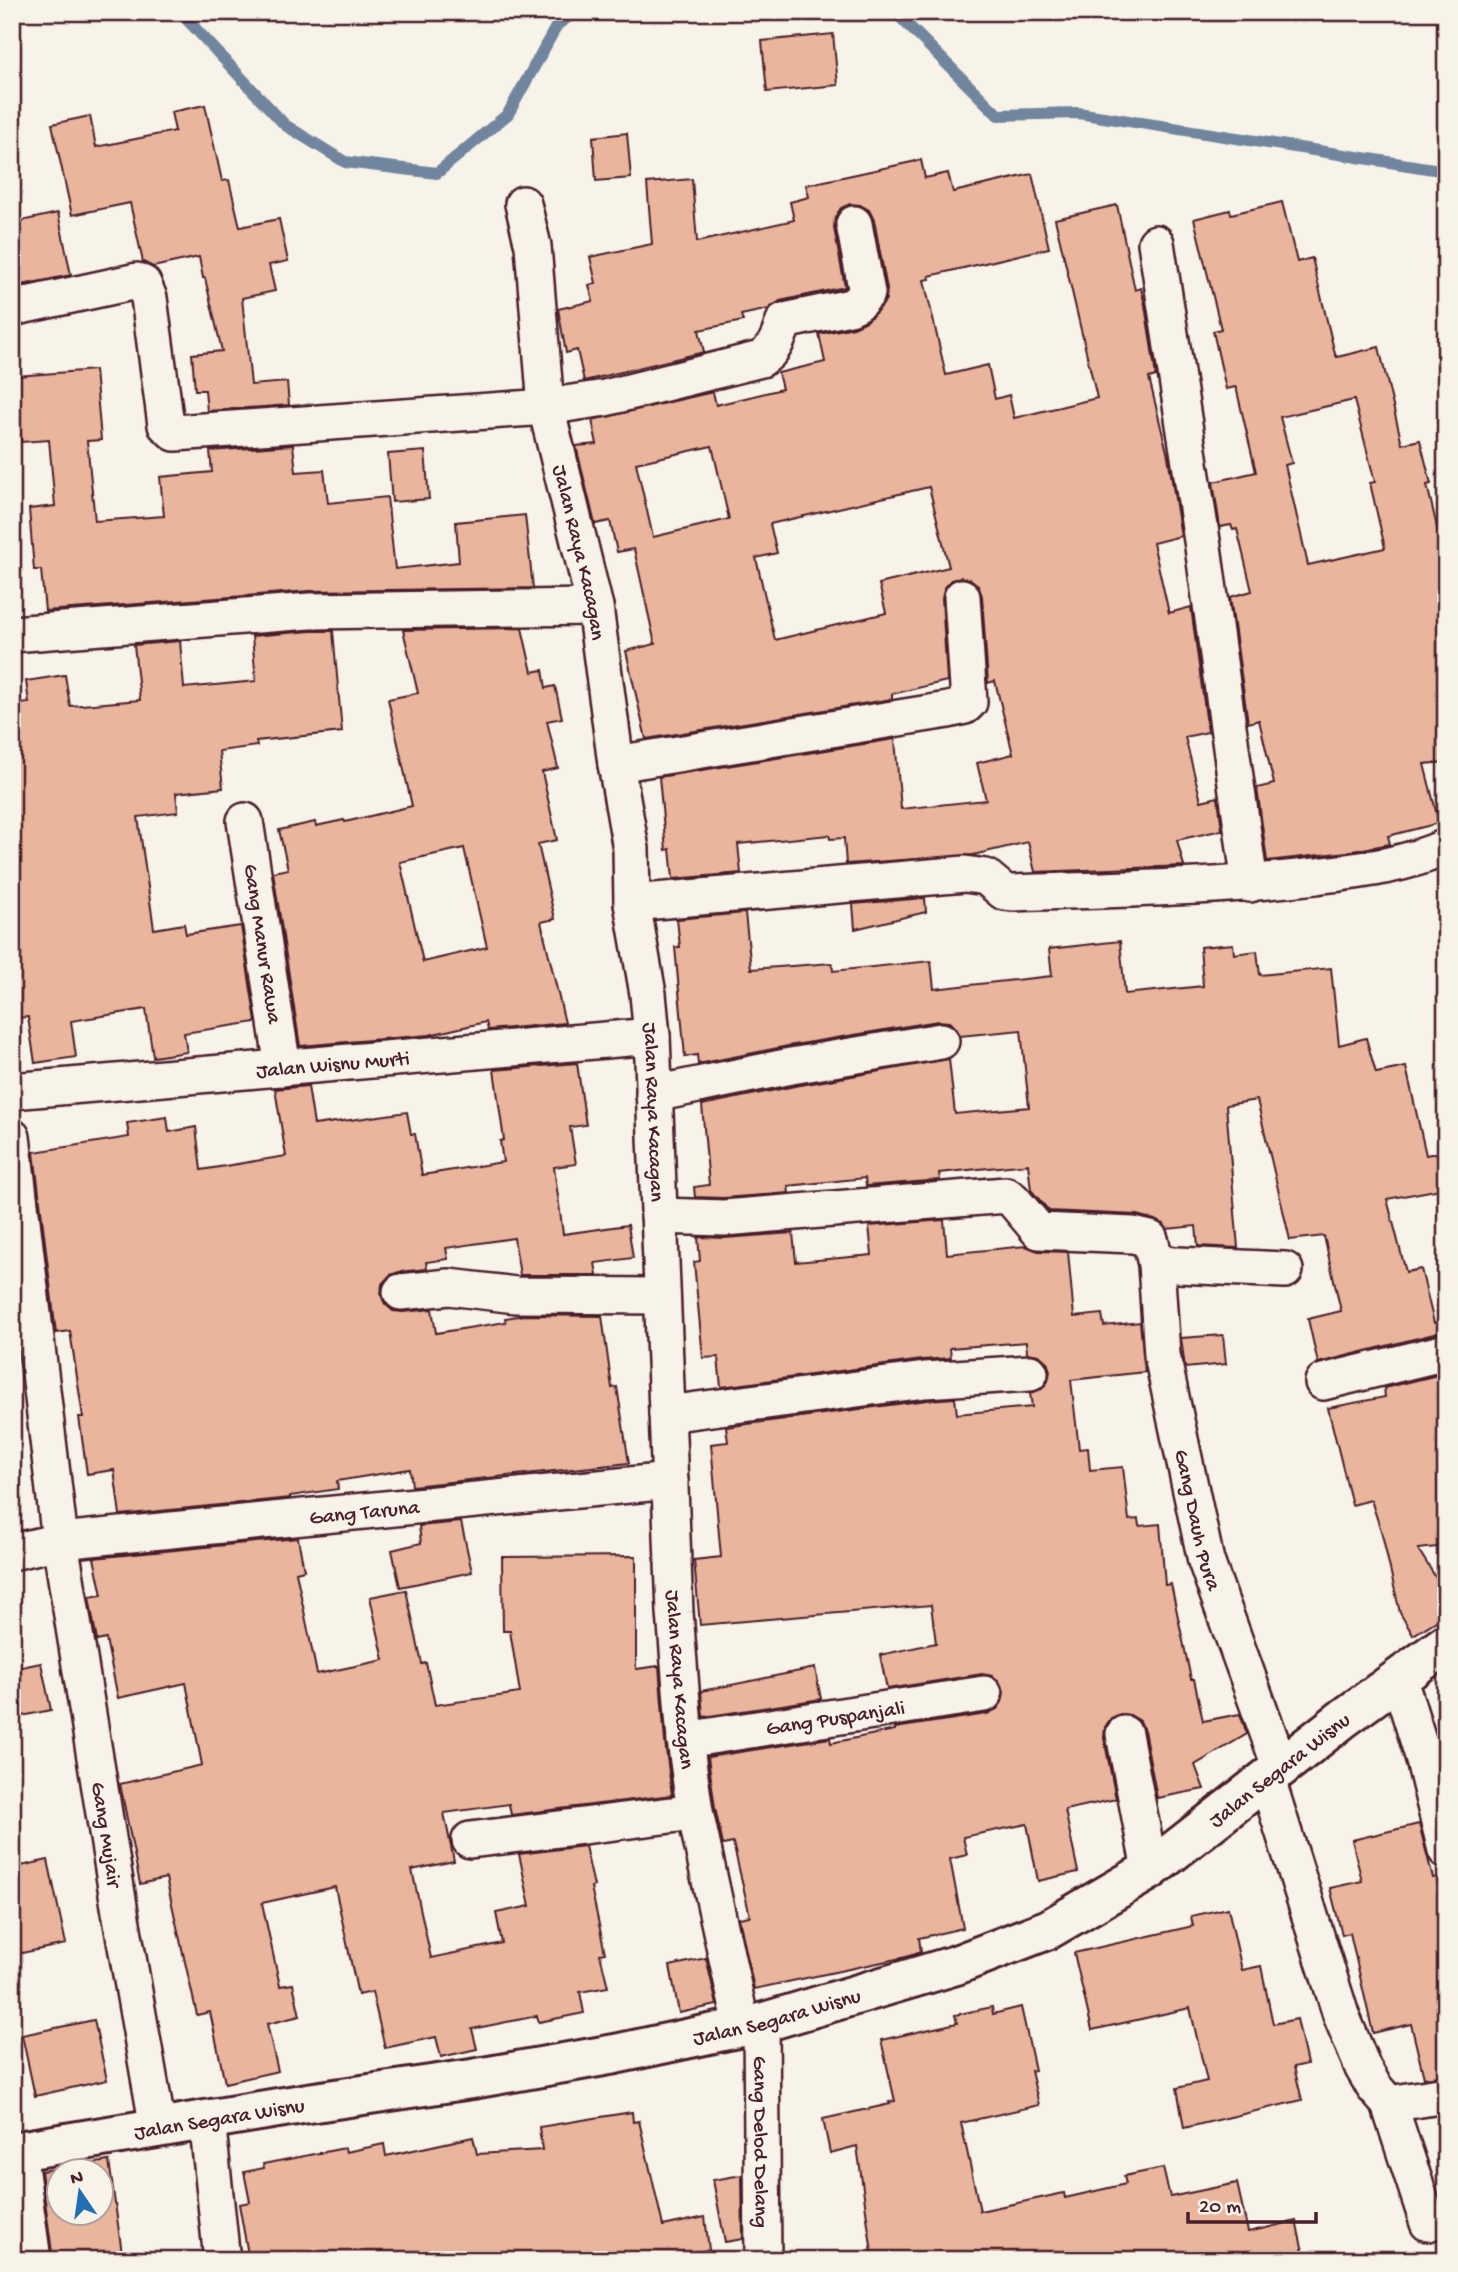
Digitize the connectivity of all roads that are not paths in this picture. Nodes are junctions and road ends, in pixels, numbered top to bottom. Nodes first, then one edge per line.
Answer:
1 (523, 204) dead end
2 (853, 224) dead end
3 (1156, 243) dead end
4 (12, 308) edge
5 (547, 407) junction
6 (962, 597) dead end
7 (595, 607) junction
8 (12, 634) edge
9 (616, 764) junction
10 (245, 821) dead end
11 (1446, 847) edge
12 (1250, 884) junction
13 (632, 903) junction
14 (652, 1036) junction
15 (941, 1041) dead end
16 (283, 1068) junction
17 (12, 1091) edge
18 (654, 1094) junction
19 (12, 1138) edge
20 (659, 1216) junction
21 (1156, 1264) junction
22 (1285, 1270) dead end
23 (401, 1292) dead end
24 (662, 1296) junction
25 (1446, 1352) edge
26 (1030, 1373) dead end
27 (1323, 1382) dead end
28 (667, 1413) junction
29 (670, 1481) junction
30 (60, 1541) junction
31 (12, 1552) edge
32 (1446, 1644) edge
33 (1399, 1679) junction
34 (984, 1694) dead end
35 (1124, 1734) dead end
36 (685, 1740) junction
37 (1274, 1774) junction
38 (695, 1812) junction
39 (470, 1840) dead end
40 (1446, 1850) edge
41 (1150, 1870) junction
42 (752, 2025) junction
43 (1446, 2095) edge
44 (1389, 2104) junction
45 (207, 2119) junction
46 (158, 2128) junction
47 (15, 2152) edge
48 (1427, 2223) dead end
49 (33, 2260) edge
50 (222, 2260) edge
51 (763, 2260) edge

1 - 5 street, Jalan Raya Kacagan
2 - 5 street
3 - 12 street
4 - 5 street
5 - 7 street, Jalan Raya Kacagan
6 - 9 street
7 - 8 street
7 - 9 street, Jalan Raya Kacagan
9 - 13 street, Jalan Raya Kacagan
10 - 16 street, Gang Manur Rawa
11 - 12 street
12 - 13 street
13 - 14 street, Jalan Raya Kacagan
14 - 16 street, Jalan Wisnu Murti
14 - 18 street, Jalan Raya Kacagan
15 - 18 street
16 - 17 street, Jalan Wisnu Murti
18 - 20 street, Jalan Raya Kacagan
19 - 30 street, Gang Mujair
20 - 21 street
20 - 24 street, Jalan Raya Kacagan
21 - 22 street
21 - 37 street, Gang Dauh Pura
23 - 24 street
24 - 28 street, Jalan Raya Kacagan
25 - 27 street
26 - 28 street
28 - 29 street, Jalan Raya Kacagan
29 - 30 street, Gang Taruna
29 - 36 street, Jalan Raya Kacagan
30 - 31 street, Gang Taruna
30 - 46 street, Gang Mujair
32 - 33 street, Jalan Segara Wisnu
33 - 37 street, Jalan Segara Wisnu
33 - 40 street
34 - 36 street, Gang Puspanjali
35 - 41 street
36 - 38 street, Jalan Raya Kacagan
37 - 41 street, Jalan Segara Wisnu
37 - 44 street, Gang Dauh Pura
38 - 39 street
38 - 42 street, Jalan Raya Kacagan
41 - 42 street, Jalan Segara Wisnu
42 - 45 street, Jalan Segara Wisnu
42 - 51 street, Gang Delod Delang
43 - 44 street
44 - 48 street, Gang Dauh Pura
45 - 46 street, Jalan Segara Wisnu
45 - 50 street
46 - 47 street, Jalan Segara Wisnu
47 - 49 street

